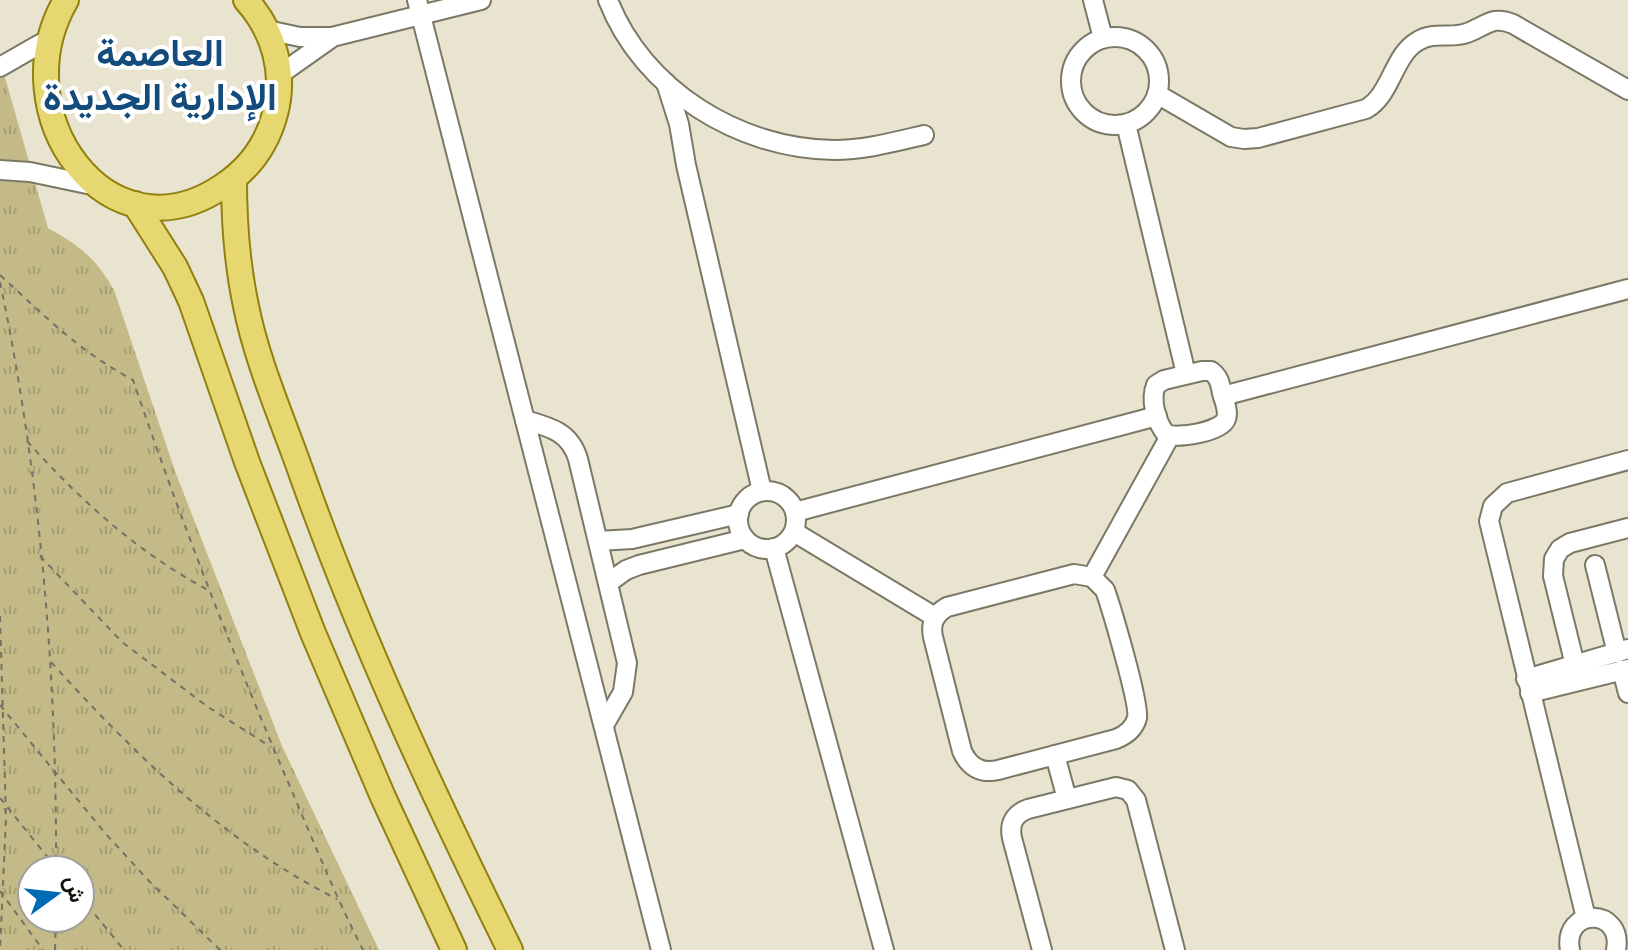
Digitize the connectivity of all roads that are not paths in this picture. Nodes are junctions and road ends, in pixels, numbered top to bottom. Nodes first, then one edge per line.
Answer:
1 (66, 0) edge
2 (246, 0) edge
3 (481, 0) edge
4 (608, 0) edge
5 (1093, 0) edge
6 (419, 8) edge
7 (267, 30) junction
8 (332, 37) junction
9 (1103, 38) junction
10 (40, 44) junction
11 (0, 67) edge
12 (279, 75) junction
13 (666, 83) junction
14 (1628, 90) edge
15 (1157, 94) junction
16 (708, 115) junction
17 (1126, 124) junction
18 (924, 135) dead end
19 (683, 138) junction
20 (0, 170) edge
21 (234, 179) junction
22 (87, 184) junction
23 (135, 204) junction
24 (1628, 289) edge
25 (1186, 374) junction
26 (1223, 396) junction
27 (1157, 416) junction
28 (525, 420) junction
29 (1170, 436) junction
30 (1628, 460) edge
31 (762, 491) junction
32 (795, 512) junction
33 (739, 514) junction
34 (1628, 528) edge
35 (794, 532) junction
36 (640, 537) junction
37 (745, 539) junction
38 (598, 541) junction
39 (774, 548) junction
40 (646, 563) junction
41 (1595, 565) dead end
42 (1092, 577) junction
43 (608, 583) junction
44 (935, 617) junction
45 (1624, 661) edge
46 (1575, 665) junction
47 (1528, 686) junction
48 (1628, 693) edge
49 (604, 725) junction
50 (1055, 755) junction
51 (1067, 799) junction
52 (1586, 918) junction
53 (454, 950) edge
54 (510, 950) edge
55 (661, 950) edge
56 (884, 950) edge
57 (1042, 950) edge
58 (1175, 950) edge
59 (1570, 950) edge
60 (1616, 950) edge

1 - 10 main road
2 - 7 main road
3 - 6 street
4 - 13 street
5 - 9 street
6 - 8 street
6 - 28 street
7 - 8 street
7 - 12 main road
8 - 12 street
9 - 15 street
9 - 17 street
10 - 11 street
10 - 22 main road
12 - 21 main road
13 - 16 street
13 - 19 street
14 - 15 street
15 - 17 street
16 - 18 street
16 - 19 street
17 - 25 street
19 - 31 street
20 - 22 street
21 - 23 main road
21 - 54 main road
22 - 23 main road
23 - 53 main road
24 - 26 street
25 - 26 street
25 - 27 street
26 - 29 street
27 - 29 street
27 - 32 street
28 - 38 street
28 - 49 street
29 - 42 street
30 - 47 street
31 - 32 street
31 - 33 street
32 - 35 street
33 - 36 street
33 - 37 street
34 - 46 street
35 - 39 street
35 - 44 street
36 - 38 street
36 - 40 street
37 - 39 street
37 - 40 street
38 - 43 street
39 - 56 street
40 - 43 street
41 - 45 street
42 - 44 street
42 - 50 street
43 - 49 street
44 - 50 street
45 - 46 street
45 - 47 street
45 - 48 street
46 - 47 street
47 - 52 street
49 - 55 street
50 - 51 street
51 - 57 street
51 - 58 street
52 - 59 street
52 - 60 street

